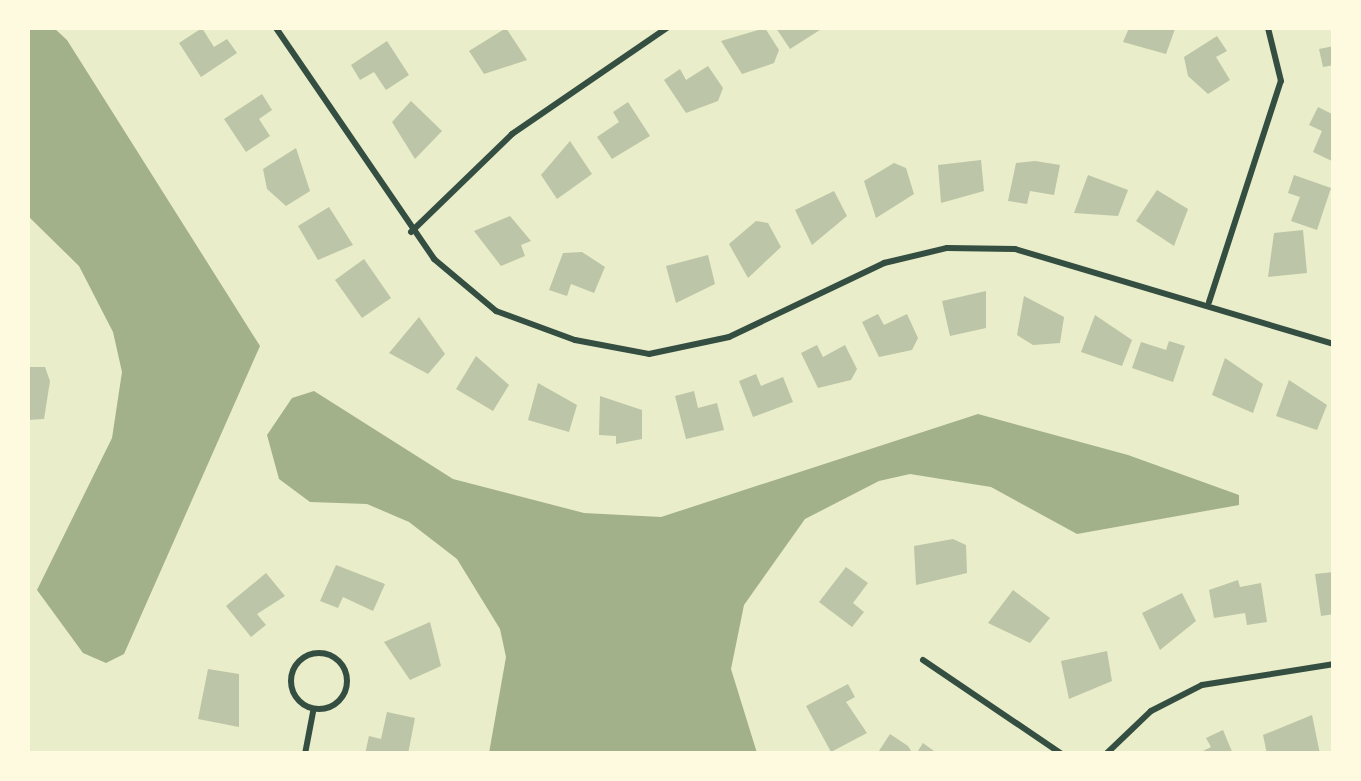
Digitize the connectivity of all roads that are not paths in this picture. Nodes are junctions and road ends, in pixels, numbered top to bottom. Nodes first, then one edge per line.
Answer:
1 (276, 28) edge
2 (666, 28) edge
3 (1268, 28) edge
4 (411, 232) junction
5 (1209, 302) junction
6 (1334, 344) edge
7 (923, 660) dead end
8 (1334, 664) edge
9 (313, 712) junction
10 (305, 754) edge
11 (1062, 754) edge
12 (1106, 754) edge

1 - 4 street
2 - 4 street
3 - 5 street
4 - 5 street
5 - 6 street
7 - 11 street
8 - 12 street
9 - 9 street
9 - 10 street

